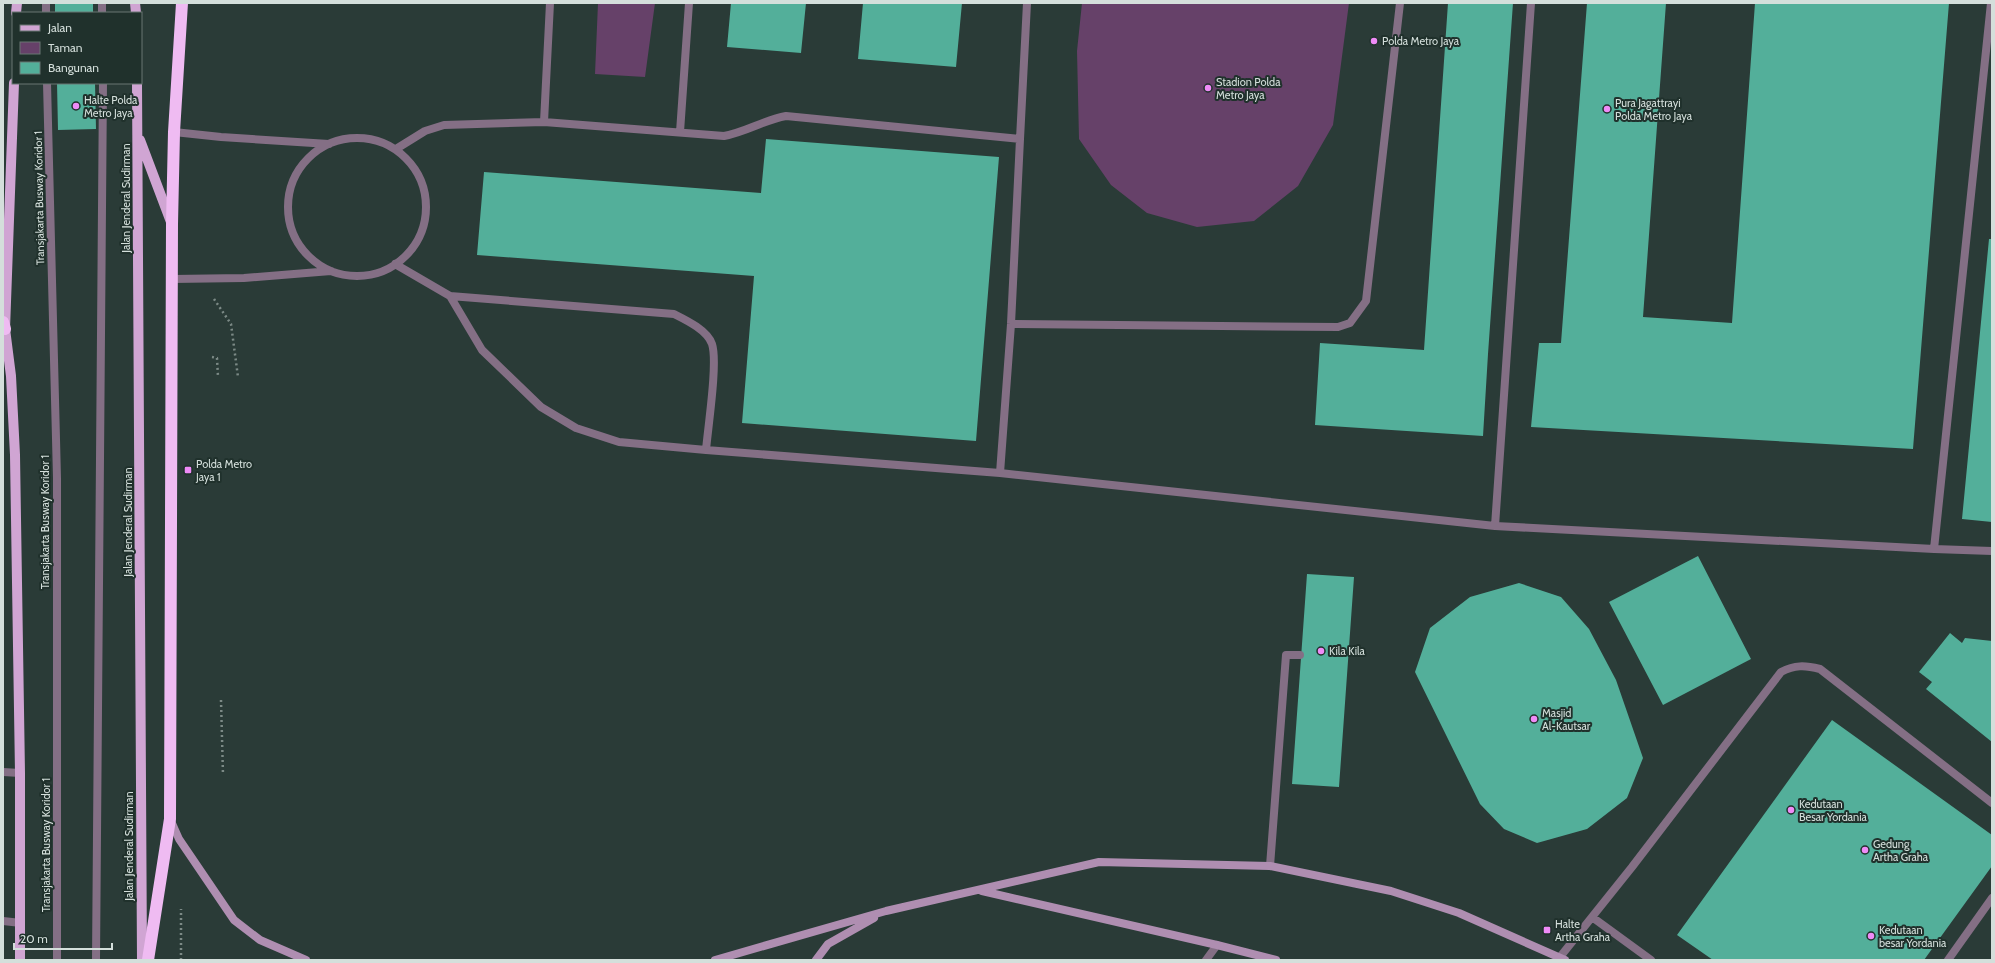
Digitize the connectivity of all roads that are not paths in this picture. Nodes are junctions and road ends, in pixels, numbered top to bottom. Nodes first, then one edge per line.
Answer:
1 (182, 3) edge
2 (550, 3) edge
3 (690, 3) edge
4 (1027, 3) edge
5 (1400, 3) edge
6 (1531, 3) edge
7 (1991, 3) edge
8 (14, 84) edge
9 (47, 84) edge
10 (103, 84) edge
11 (137, 84) edge
12 (544, 122) junction
13 (138, 132) junction
14 (174, 132) junction
15 (680, 132) junction
16 (1020, 139) junction
17 (329, 144) junction
18 (396, 149) junction
19 (172, 224) junction
20 (395, 264) junction
21 (331, 271) junction
22 (172, 279) junction
23 (450, 296) junction
24 (1011, 324) junction
25 (4, 325) edge
26 (706, 450) junction
27 (1000, 473) junction
28 (1495, 526) junction
29 (1934, 549) junction
30 (1992, 551) edge
31 (1300, 655) dead end
32 (3, 772) edge
33 (20, 774) junction
34 (1992, 803) edge
35 (170, 818) junction
36 (1270, 866) junction
37 (979, 890) junction
38 (1992, 898) edge
39 (886, 911) junction
40 (1592, 917) junction
41 (3, 921) edge
42 (22, 923) junction
43 (1217, 945) junction
44 (1562, 959) edge
45 (20, 960) edge
46 (57, 960) edge
47 (96, 960) edge
48 (142, 960) edge
49 (148, 960) edge
50 (306, 960) edge
51 (715, 960) edge
52 (816, 960) edge
53 (1206, 960) edge
54 (1276, 960) edge
55 (1652, 960) edge
56 (1948, 960) edge

1 - 14 highway
2 - 12 lane
3 - 15 lane
4 - 16 lane
5 - 24 lane
6 - 28 lane
7 - 29 lane
8 - 25 main road
9 - 46 lane, Transjakarta Busway Koridor 1
10 - 47 lane
11 - 13 main road, Jalan Jenderal Sudirman
12 - 15 lane
12 - 18 lane
13 - 19 main road
13 - 48 main road, Jalan Jenderal Sudirman
14 - 17 lane
14 - 19 highway
15 - 16 lane
16 - 24 lane
17 - 18 lane
17 - 21 lane
18 - 20 lane
19 - 22 highway
20 - 21 lane
20 - 23 lane
21 - 22 lane
22 - 35 highway
23 - 26 lane
23 - 26 lane
24 - 27 lane
25 - 33 main road
26 - 27 lane
27 - 28 lane
28 - 29 lane
29 - 30 lane
31 - 36 lane
32 - 33 lane
33 - 42 main road
34 - 40 lane
35 - 49 highway
35 - 50 main road
36 - 37 main road
36 - 44 main road
37 - 39 main road
37 - 43 main road
38 - 56 lane
39 - 51 main road
39 - 52 main road
40 - 44 lane
40 - 55 lane
41 - 42 lane
42 - 45 main road
43 - 53 lane
43 - 54 main road

